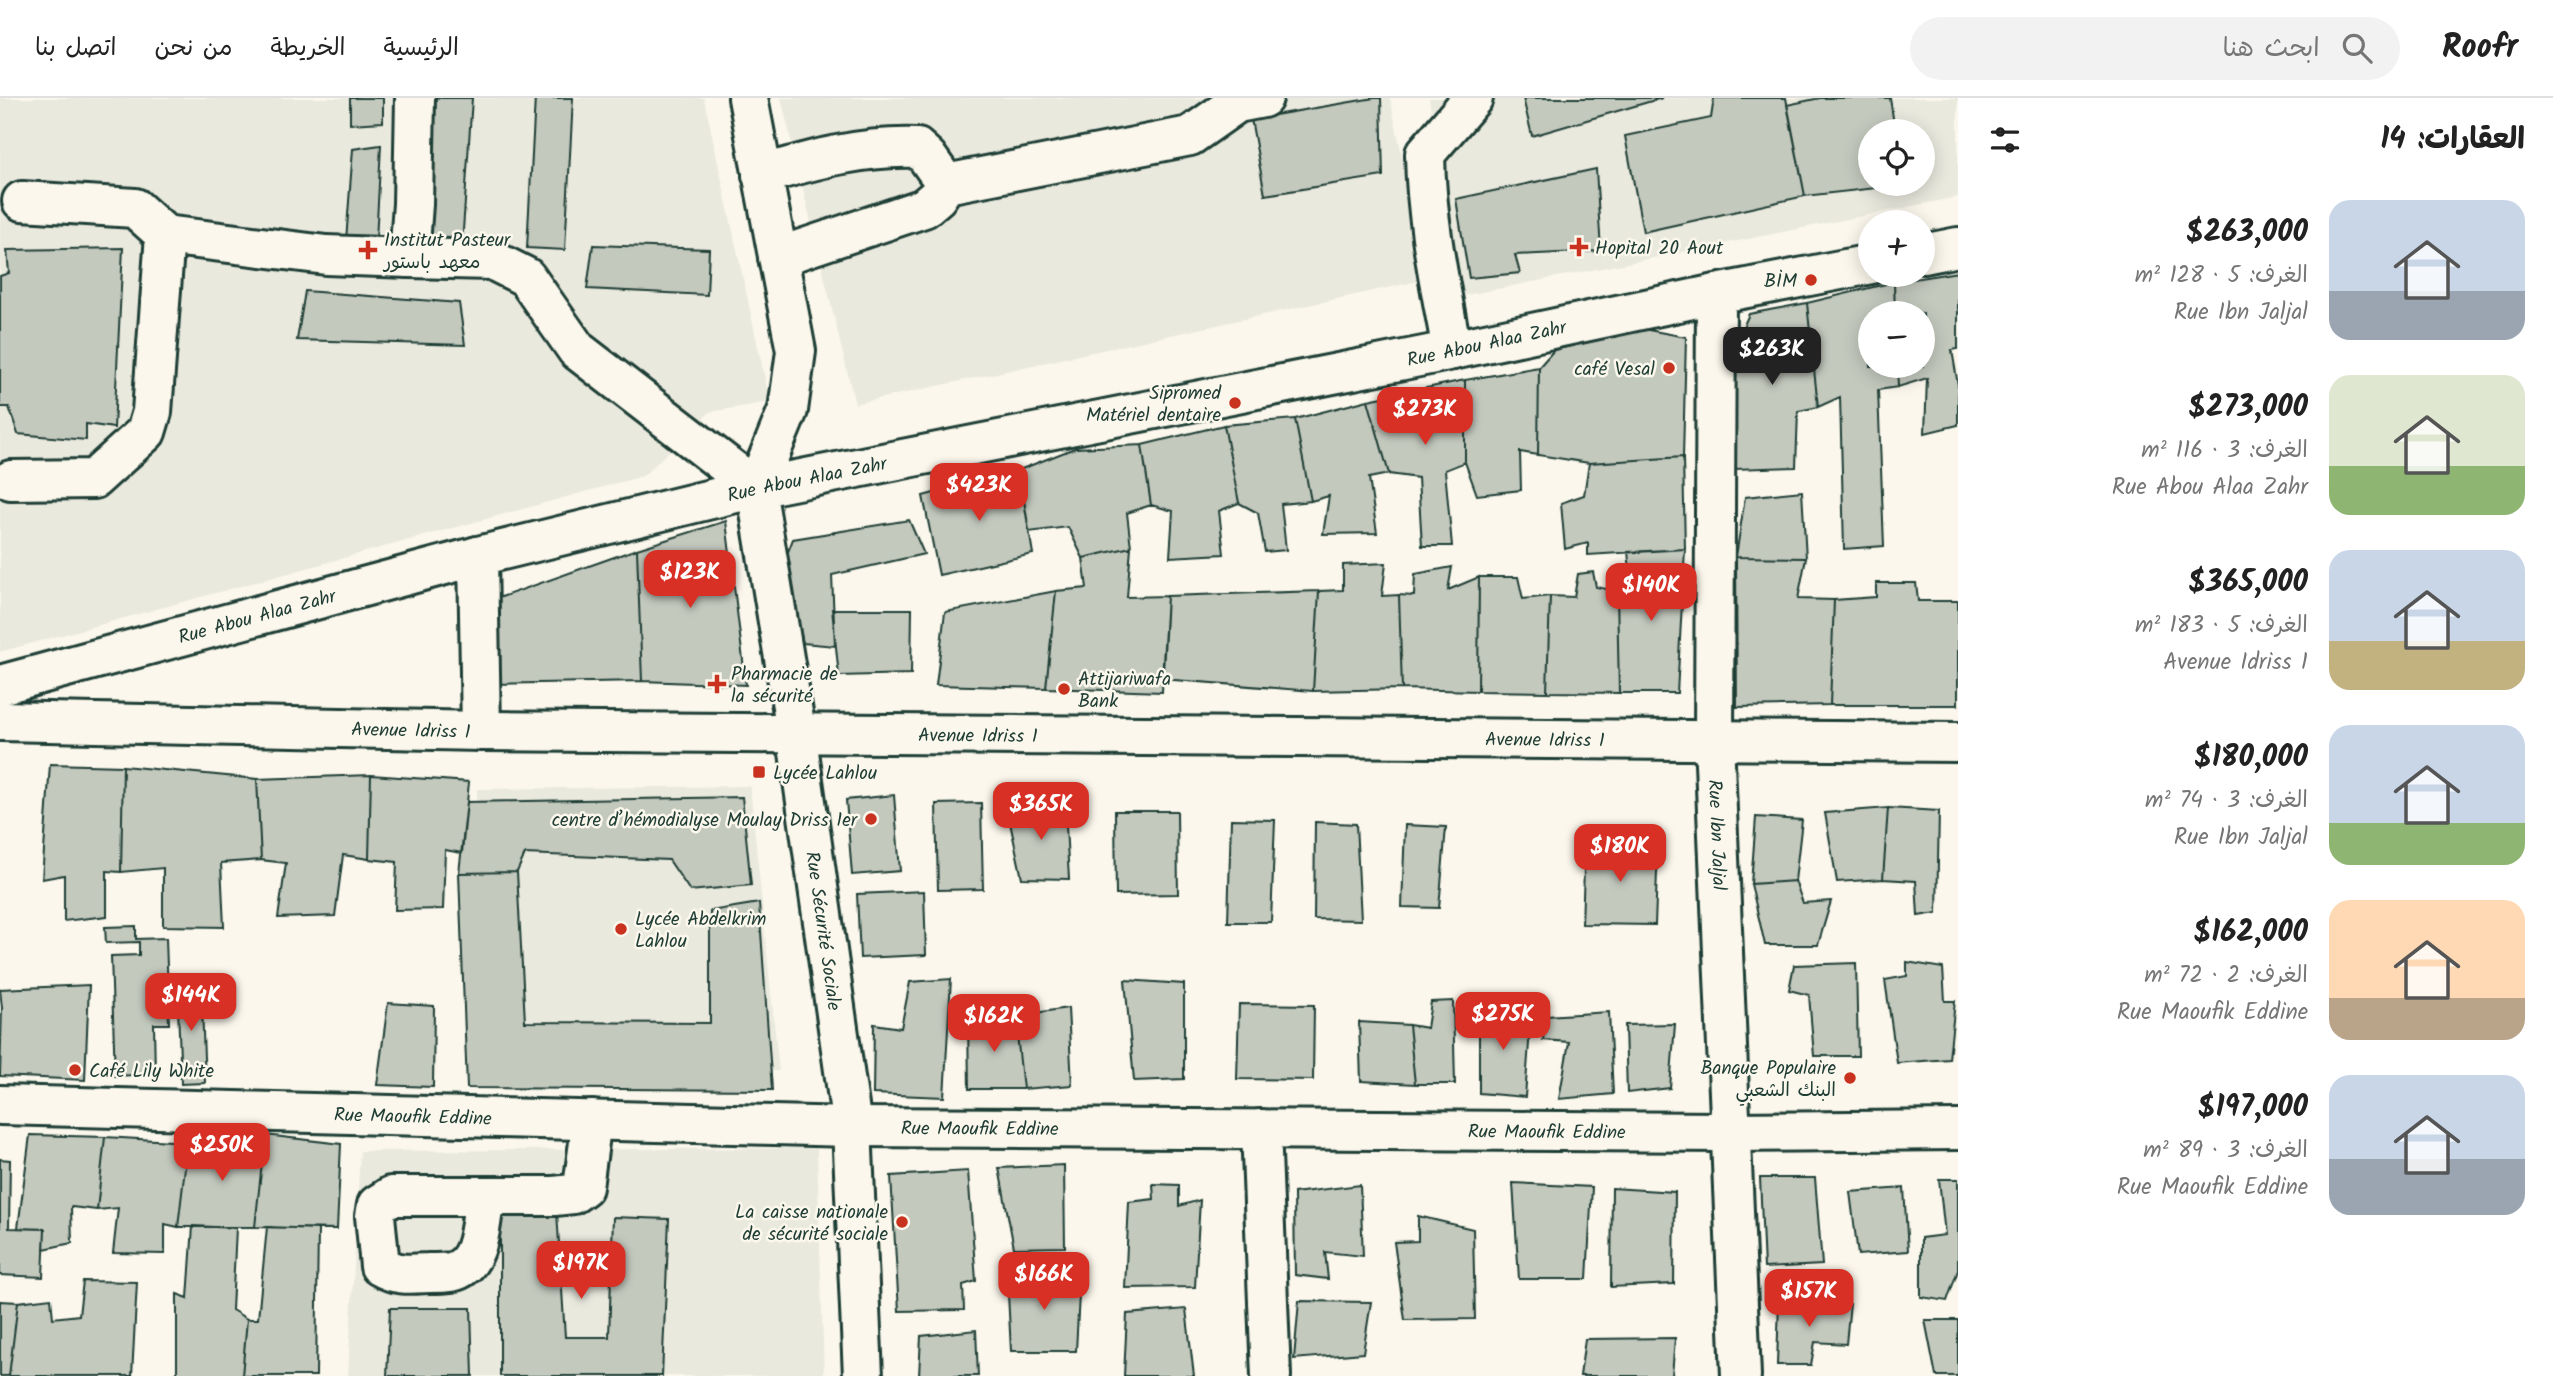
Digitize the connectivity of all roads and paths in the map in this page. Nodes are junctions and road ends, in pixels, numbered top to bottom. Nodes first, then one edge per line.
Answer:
1 (415, 98) edge
2 (748, 98) edge
3 (1263, 98) edge
4 (1473, 98) edge
5 (762, 175) junction
6 (946, 184) junction
7 (22, 201) dead end
8 (165, 235) junction
9 (1958, 247) edge
10 (1935, 252) edge
11 (778, 257) junction
12 (409, 258) junction
13 (1858, 267) edge
14 (1716, 294) junction
15 (1452, 350) junction
16 (11, 480) dead end
17 (756, 488) junction
18 (478, 556) junction
19 (0, 685) edge
20 (0, 721) edge
21 (481, 731) junction
22 (796, 731) junction
23 (1714, 740) junction
24 (1958, 741) edge
25 (0, 1105) edge
26 (592, 1120) junction
27 (852, 1127) junction
28 (1261, 1129) junction
29 (1958, 1130) edge
30 (1730, 1132) junction
31 (485, 1196) dead end
32 (863, 1376) edge
33 (1271, 1376) edge
34 (1741, 1376) edge

1 - 12 street
2 - 5 street
3 - 6 street
4 - 15 street
5 - 6 street
5 - 11 street
6 - 11 street
7 - 8 street
8 - 12 street
8 - 16 street
9 - 10 street
11 - 17 street
12 - 17 street
13 - 14 street, Rue Abou Alaa Zahr
14 - 15 street, Rue Abou Alaa Zahr
14 - 23 street, Rue Ibn Jaljal
15 - 17 street, Rue Abou Alaa Zahr
17 - 18 street, Rue Abou Alaa Zahr
17 - 22 street, Rue Sécurité Sociale
18 - 19 street, Rue Abou Alaa Zahr
18 - 21 street
20 - 21 street, Avenue Idriss 1
21 - 22 street, Avenue Idriss 1
22 - 23 street, Avenue Idriss 1
22 - 27 street, Rue Sécurité Sociale
23 - 24 street, Avenue Idriss 1
23 - 30 street, Rue Ibn Jaljal
25 - 26 street, Rue Maoufik Eddine
26 - 27 street, Rue Maoufik Eddine
26 - 31 street
27 - 28 street, Rue Maoufik Eddine
27 - 32 street, Rue Sécurité Sociale
28 - 30 street, Rue Maoufik Eddine
28 - 33 street
29 - 30 street, Rue Maoufik Eddine
30 - 34 street, Rue Ibn Jaljal

